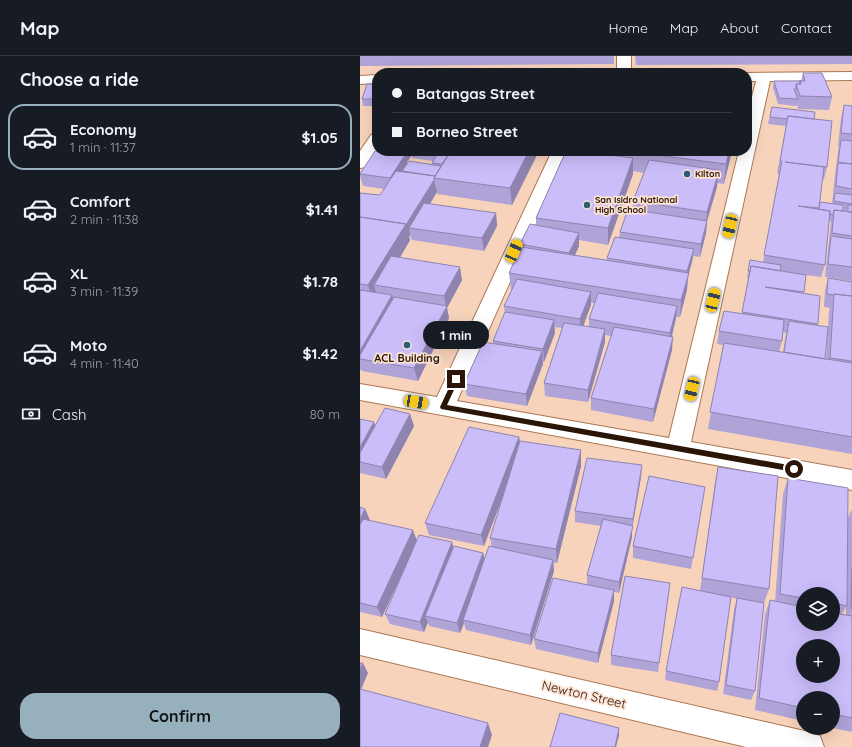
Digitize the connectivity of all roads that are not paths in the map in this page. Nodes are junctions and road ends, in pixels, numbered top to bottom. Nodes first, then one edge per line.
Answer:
1 (624, 56) edge
2 (624, 68) edge
3 (852, 76) edge
4 (752, 77) edge
5 (764, 77) junction
6 (372, 79) edge
7 (360, 80) edge
8 (752, 129) edge
9 (372, 145) edge
10 (558, 156) edge
11 (746, 156) edge
12 (360, 163) edge
13 (360, 392) edge
14 (443, 407) junction
15 (678, 449) junction
16 (852, 480) edge
17 (360, 642) edge
18 (809, 747) edge

1 - 2 street
3 - 5 street
4 - 5 street
5 - 8 street
6 - 7 street
9 - 12 street
10 - 14 street
11 - 15 street
13 - 14 street
14 - 15 street
15 - 16 street
17 - 18 street, Newton Street

